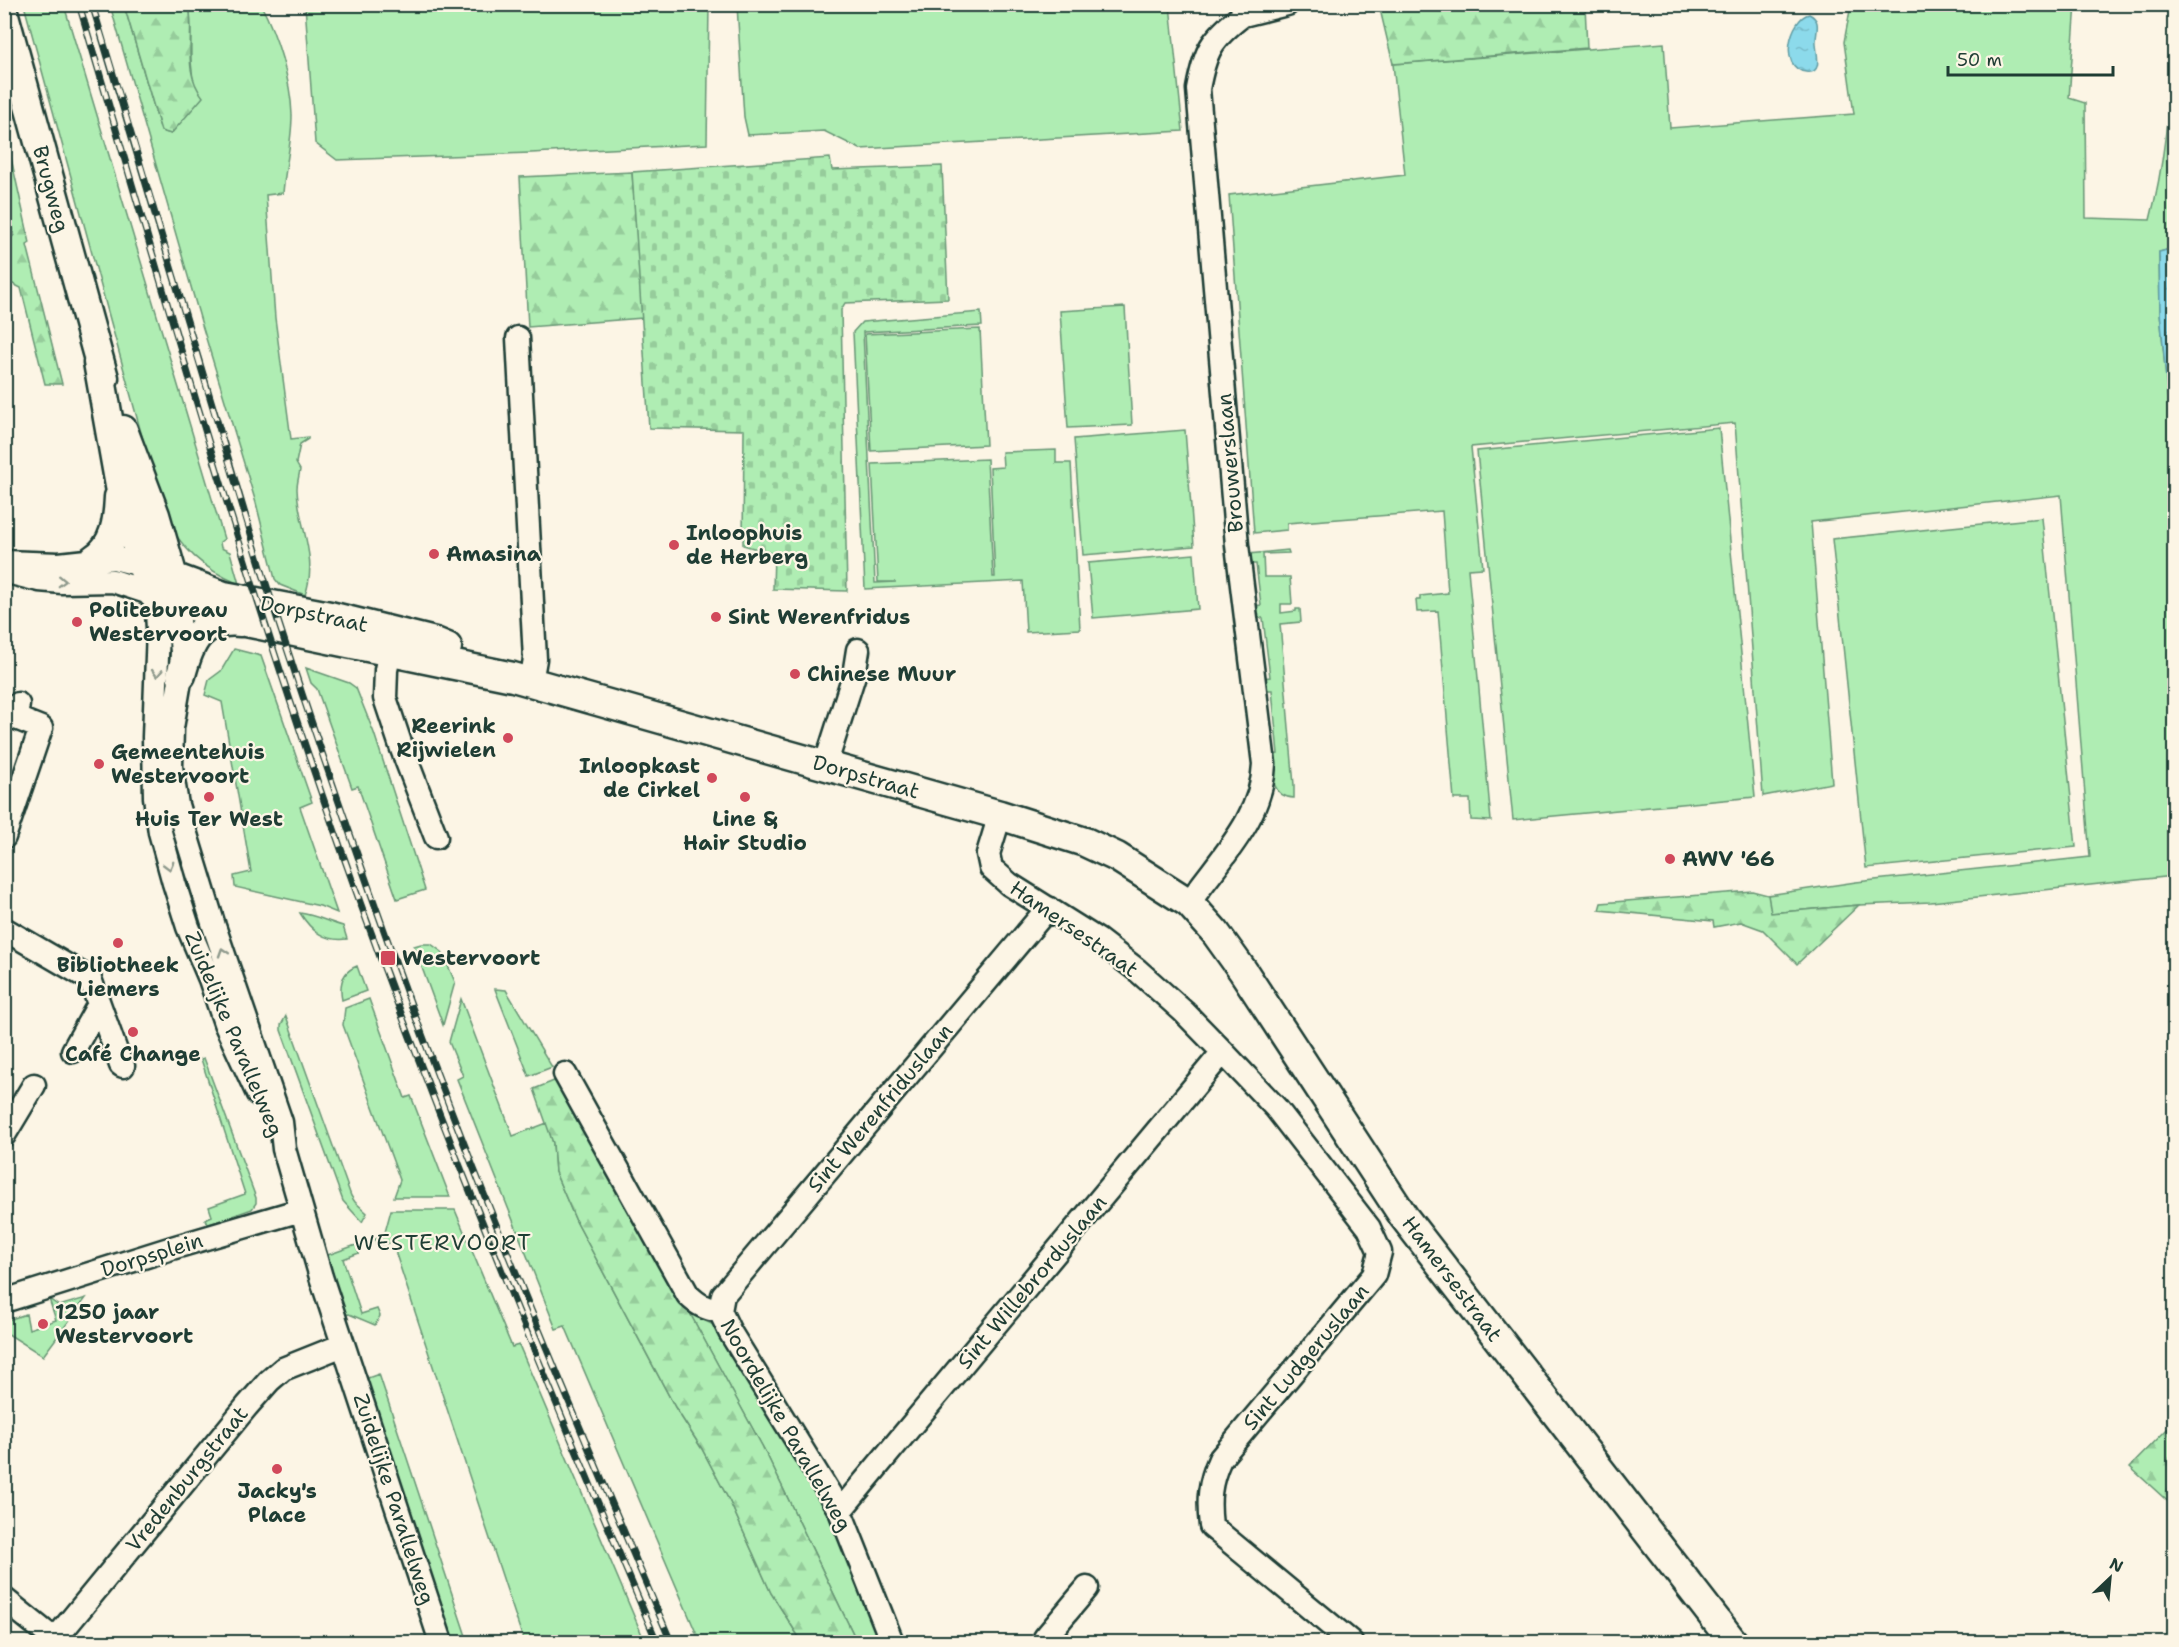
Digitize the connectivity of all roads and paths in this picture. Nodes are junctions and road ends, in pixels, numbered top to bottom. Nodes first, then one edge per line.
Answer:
1 (1287, 4) edge
2 (1242, 10) edge
3 (4, 15) edge
4 (518, 338) dead end
5 (98, 362) junction
6 (120, 486) junction
7 (155, 515) junction
8 (94, 559) junction
9 (4, 562) edge
10 (142, 565) junction
11 (4, 571) edge
12 (168, 590) junction
13 (252, 612) junction
14 (392, 642) junction
15 (858, 650) dead end
16 (181, 675) junction
17 (522, 680) junction
18 (18, 704) dead end
19 (825, 766) junction
20 (1000, 815) junction
21 (4, 837) edge
22 (436, 837) dead end
23 (1189, 903) junction
24 (1048, 908) junction
25 (4, 929) edge
26 (98, 1006) junction
27 (73, 1051) dead end
28 (1223, 1052) junction
29 (123, 1066) dead end
30 (565, 1074) dead end
31 (34, 1084) dead end
32 (4, 1135) edge
33 (284, 1149) junction
34 (301, 1210) junction
35 (4, 1301) edge
36 (720, 1311) junction
37 (343, 1345) junction
38 (840, 1511) junction
39 (1087, 1588) dead end
40 (4, 1599) edge
41 (54, 1641) edge
42 (441, 1642) edge
43 (892, 1642) edge
44 (1047, 1642) edge
45 (1351, 1642) edge
46 (1732, 1642) edge

1 - 2 street, Brouwerslaan
2 - 23 street, Brouwerslaan
3 - 5 main road, Brugweg
4 - 17 street
5 - 6 main road, Brugweg
5 - 7 main road, Brugweg
6 - 8 main road
6 - 10 main road, Brugweg
7 - 12 main road, Brugweg
7 - 13 main road
8 - 9 street
8 - 10 street
10 - 12 main road, Zuidelijke Parallelweg
11 -> 12 street, Dorpstraat
12 - 13 main road, Dorpstraat
12 - 16 street, Zuidelijke Parallelweg
12 -> 33 street, Zuidelijke Parallelweg
13 - 14 main road, Dorpstraat
13 - 16 main road
14 - 17 main road, Dorpstraat
14 - 22 street
15 - 19 street
33 -> 16 street, Zuidelijke Parallelweg
17 - 19 main road, Dorpstraat
18 - 21 street
19 - 20 main road, Dorpstraat
20 - 23 main road, Dorpstraat
20 - 24 street, Hamersestraat
23 - 46 main road, Hamersestraat
24 - 28 street, Hamersestraat
24 - 36 street, Sint Werenfriduslaan
25 - 26 street
26 - 27 street
26 - 29 street
28 - 38 street, Sint Willebrorduslaan
28 - 45 street, Sint Ludgeruslaan
30 - 36 street, Noordelijke Parallelweg
31 - 32 street
33 - 34 street, Zuidelijke Parallelweg
34 - 35 street, Dorpsplein
34 - 37 street, Zuidelijke Parallelweg
36 - 38 street, Noordelijke Parallelweg
37 - 41 street, Vredenburgstraat
37 - 42 street, Zuidelijke Parallelweg
38 - 43 street, Noordelijke Parallelweg
39 - 44 street
40 - 41 street

